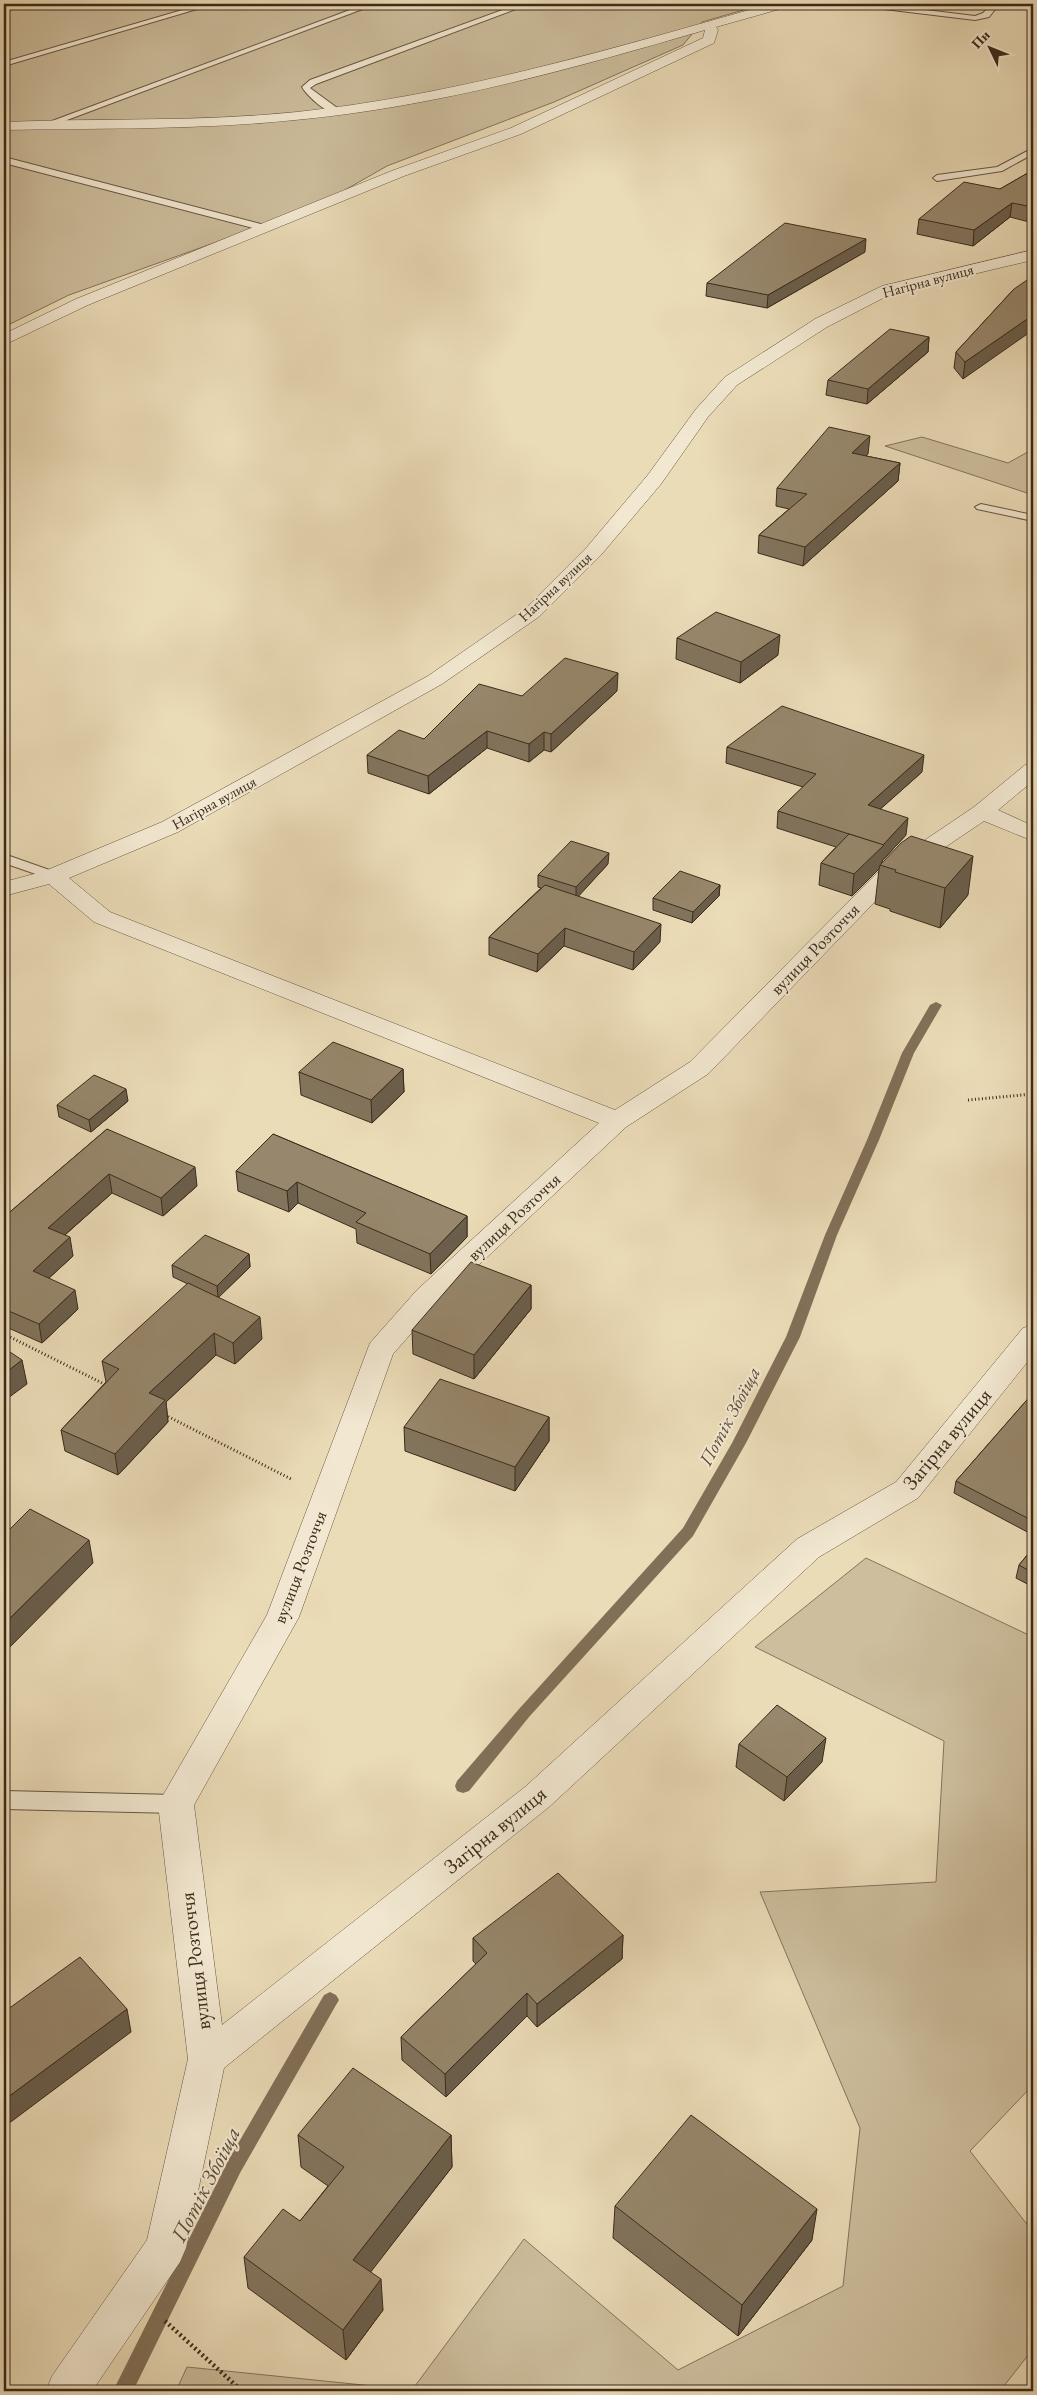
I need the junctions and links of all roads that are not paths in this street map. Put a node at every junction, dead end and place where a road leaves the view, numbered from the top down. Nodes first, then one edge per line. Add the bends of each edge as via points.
1 (210, 4) edge
2 (372, 4) edge
3 (525, 4) edge
4 (783, 4) edge
5 (859, 4) edge
6 (983, 4) edge
7 (870, 5) edge
8 (714, 24) junction
9 (4, 64) edge
10 (337, 112) junction
11 (48, 124) junction
12 (4, 126) edge
13 (1033, 151) edge
14 (4, 160) edge
15 (937, 178) dead end
16 (265, 228) junction
17 (1033, 255) edge
18 (4, 340) edge
19 (981, 507) dead end
20 (1033, 518) edge
21 (1033, 770) edge
22 (982, 812) junction
23 (1033, 834) edge
24 (4, 858) edge
25 (53, 876) junction
26 (4, 889) edge
27 (617, 1121) junction
28 (1033, 1335) edge
29 (4, 1800) edge
30 (176, 1804) junction
31 (207, 2059) junction
32 (67, 2391) edge

1 - 9 lane
2 - 11 lane
3 - 10 lane via 306,87
4 - 8 street
5 - 7 lane
6 - 7 lane via 993,7 986,15 975,18
8 - 10 street via 472,88
8 - 16 street via 709,40 516,131 399,172
10 - 11 street via 193,122
11 - 12 street
13 - 15 lane via 999,169
14 - 16 lane
16 - 18 street via 82,302
17 - 25 street, Нагірна вулиця via 888,289 821,323 731,381 702,413 654,480 594,551 532,612 435,680 170,827
19 - 20 lane
21 - 22 street, вулиця Розточчя
22 - 23 street
22 - 27 street, вулиця Розточчя via 887,876 699,1068
24 - 25 lane
25 - 26 street, Нагірна вулиця
25 - 27 street via 102,917
27 - 30 street, вулиця Розточчя via 428,1297 380,1350 283,1618
28 - 31 street, Загірна вулиця via 908,1490 808,1548 537,1797
29 - 30 lane
30 - 31 street, вулиця Розточчя
31 - 32 street via 166,2248

